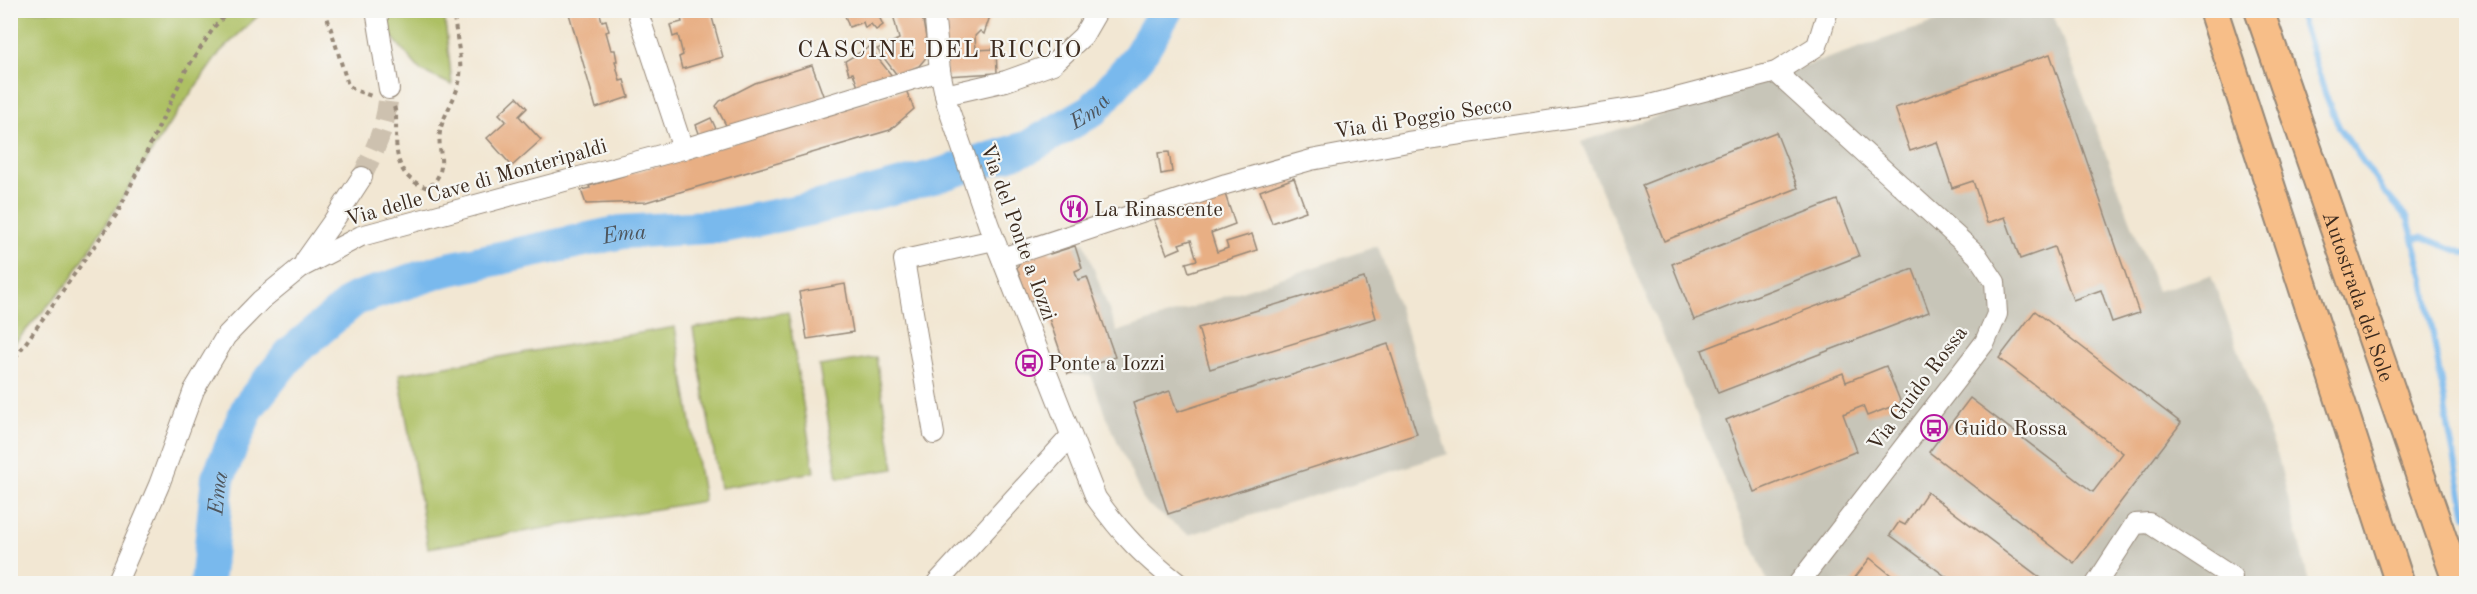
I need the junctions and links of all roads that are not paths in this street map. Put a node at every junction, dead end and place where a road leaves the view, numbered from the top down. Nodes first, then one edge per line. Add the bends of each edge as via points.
1 (376, 10) edge
2 (637, 10) edge
3 (934, 10) edge
4 (1098, 10) edge
5 (1828, 10) edge
6 (2213, 10) edge
7 (2259, 10) edge
8 (940, 71) junction
9 (1776, 72) junction
10 (386, 97) tunnel mouth
11 (946, 100) junction
12 (683, 149) junction
13 (362, 177) tunnel mouth
14 (995, 241) junction
15 (300, 268) junction
16 (934, 434) dead end
17 (1071, 436) junction
18 (116, 584) edge
19 (936, 584) edge
20 (1179, 584) edge
21 (1797, 584) edge
22 (2096, 584) edge
23 (2229, 584) edge
24 (2400, 584) edge
25 (2458, 584) edge

1 - 10 street
2 - 12 street
3 - 8 street, Via del Ponte a Iozzi
4 - 11 street via 1083,36 1053,64
5 - 9 street, Via di Poggio Secco via 1817,46
6 - 24 highway
7 - 25 highway, Autostrada del Sole
8 - 11 street, Via del Ponte a Iozzi
8 - 12 street, Via delle Cave di Monteripaldi
9 - 14 street, Via di Poggio Secco via 1646,106 1311,160
9 - 21 street, Via Guido Rossa via 1977,255 1995,282 1997,314 1985,342
11 - 14 street, Via del Ponte a Iozzi
12 - 15 street, Via delle Cave di Monteripaldi via 361,236
13 - 15 street
14 - 16 street, Via di Poggio Secco via 904,260
14 - 17 street, Via del Ponte a Iozzi
15 - 18 street, Via delle Cave di Monteripaldi via 226,336 194,390
17 - 19 street
17 - 20 street, Via del Ponte a Iozzi via 1096,498 1117,527 1142,555
22 - 23 street via 2135,524 2149,523 2232,577

